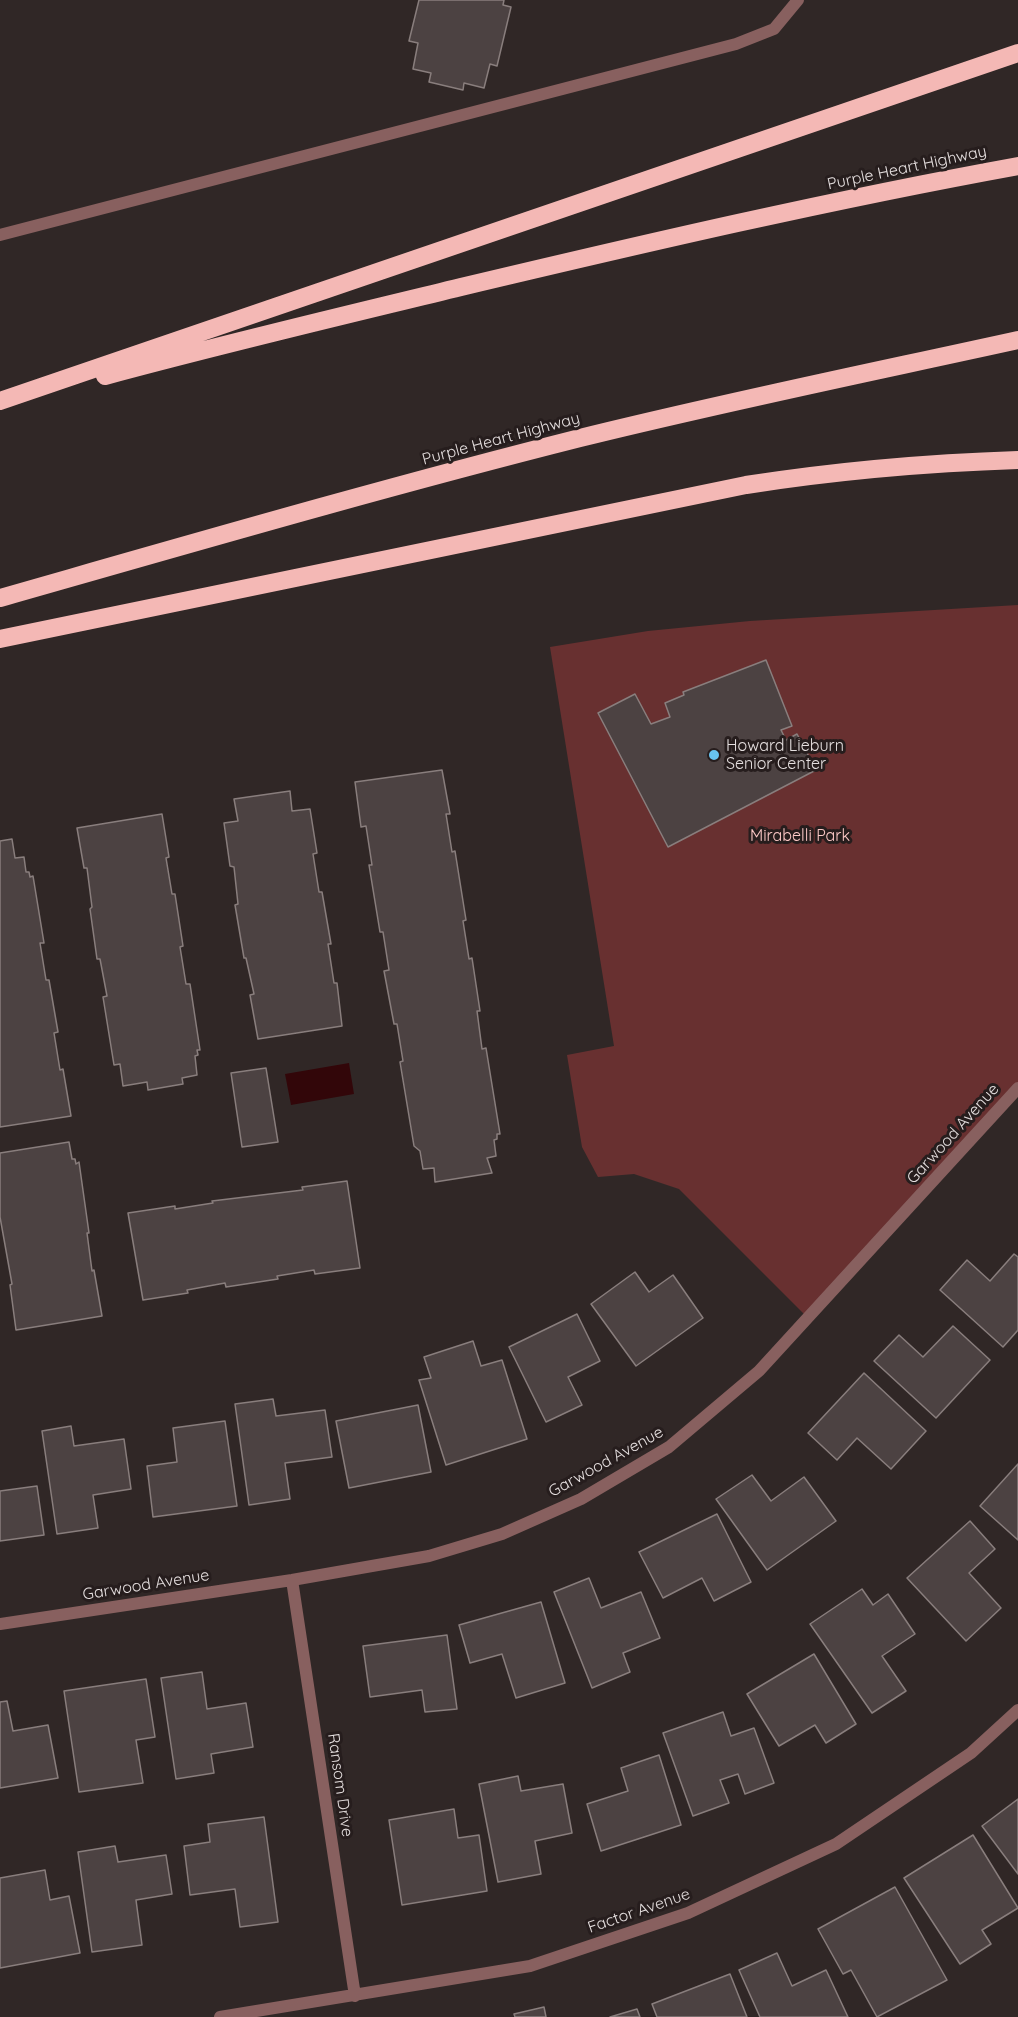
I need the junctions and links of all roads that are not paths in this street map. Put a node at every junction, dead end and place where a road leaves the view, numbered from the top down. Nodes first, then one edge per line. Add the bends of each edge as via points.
1 (798, 0) edge
2 (1018, 53) edge
3 (1018, 165) edge
4 (0, 235) edge
5 (1018, 340) edge
6 (0, 403) edge
7 (1018, 460) edge
8 (0, 598) edge
9 (0, 639) edge
10 (1018, 1088) edge
11 (292, 1580) junction
12 (0, 1624) edge
13 (1018, 1710) edge
14 (355, 1996) junction
15 (220, 2017) edge

1 - 4 street via 774,29 736,44
2 - 6 highway
3 - 6 highway, Purple Heart Highway via 614,250
5 - 8 highway, Purple Heart Highway via 581,438 213,536
7 - 9 highway via 900,466 746,485
10 - 11 street, Garwood Avenue via 759,1371 669,1447 581,1499 502,1534 429,1556
11 - 12 street, Garwood Avenue
11 - 14 street, Ransom Drive
13 - 14 street, Factor Avenue via 971,1753 836,1844 688,1913 530,1966
14 - 15 street, Factor Avenue

